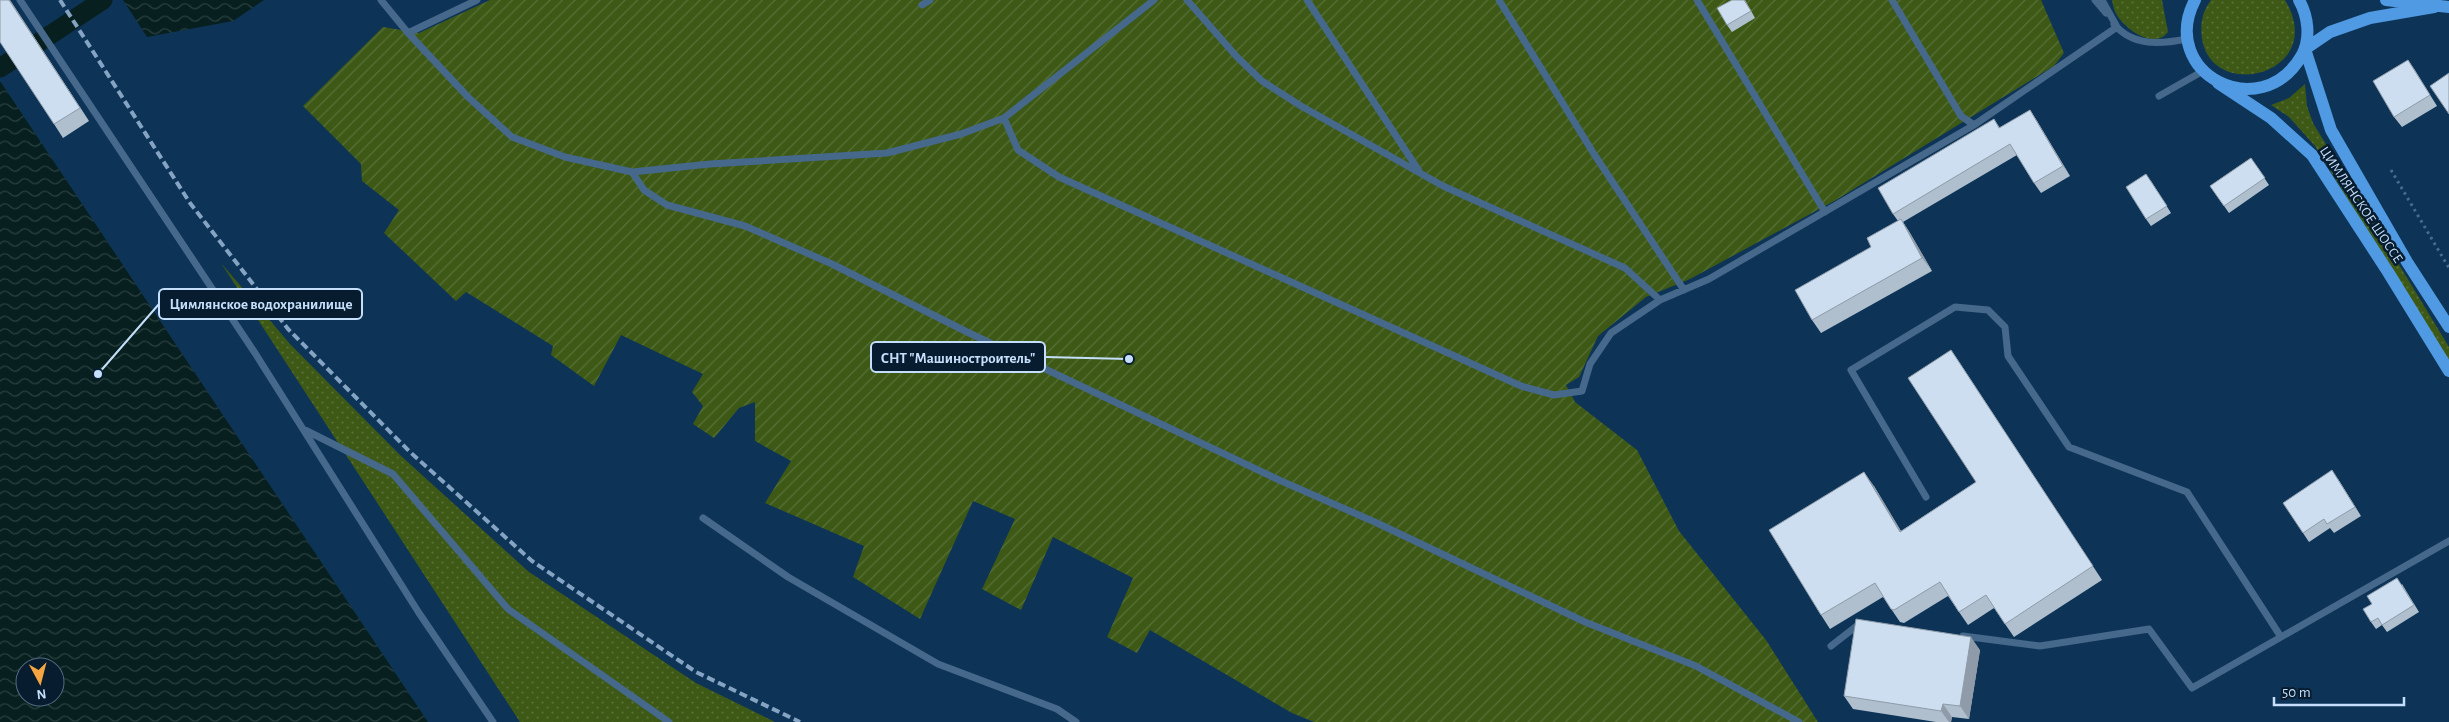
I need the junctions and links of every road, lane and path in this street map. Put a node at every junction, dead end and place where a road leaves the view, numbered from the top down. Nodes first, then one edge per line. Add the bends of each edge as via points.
1 (20, 0) edge
2 (381, 0) edge
3 (477, 0) edge
4 (930, 0) edge
5 (1188, 0) edge
6 (1307, 0) edge
7 (1499, 0) edge
8 (1697, 0) edge
9 (1892, 0) edge
10 (2095, 0) edge
11 (2102, 0) edge
12 (2300, 0) edge
13 (2386, 0) edge
14 (1152, 1) edge
15 (2191, 3) edge
16 (2433, 3) edge
17 (922, 5) dead end
18 (2449, 7) edge
19 (2117, 27) junction
20 (408, 33) junction
21 (2187, 39) junction
22 (2305, 50) junction
23 (2203, 71) junction
24 (2218, 83) junction
25 (2159, 96) dead end
26 (1004, 118) junction
27 (1974, 125) junction
28 (2391, 170) dead end
29 (632, 172) junction
30 (1420, 173) junction
31 (1825, 212) junction
32 (2449, 268) edge
33 (1684, 290) junction
34 (1660, 300) junction
35 (2449, 327) edge
36 (2449, 371) edge
37 (303, 429) junction
38 (1926, 497) dead end
39 (702, 518) dead end
40 (2449, 541) edge
41 (1871, 624) edge
42 (1955, 635) edge
43 (2281, 637) junction
44 (1831, 646) dead end
45 (493, 722) edge
46 (669, 722) edge
47 (1076, 722) edge
48 (1798, 722) edge

1 - 37 lane
2 - 20 lane
3 - 20 lane
4 - 17 lane
5 - 30 lane via 1236,57 1262,81
6 - 30 lane
7 - 33 lane via 1594,154
8 - 31 lane
9 - 27 lane via 1960,116
10 - 19 lane
11 - 19 lane
12 - 22 main road via 2308,29
13 - 16 main road
14 - 26 lane
15 - 21 main road
16 - 18 main road
16 - 22 main road via 2370,18 2330,32
19 - 21 lane via 2137,41 2163,43
19 - 27 lane
20 - 29 lane via 468,97 512,137 565,157
21 - 23 main road via 2192,55
22 - 24 main road via 2294,68 2278,82 2259,89 2238,90
22 - 35 main road, ЦИМЛЯНСКОЕ ШОССЕ via 2331,130
23 - 24 main road, ЦИМЛЯНСКОЕ ШОССЕ
23 - 25 lane
24 - 36 main road, ЦИМЛЯНСКОЕ ШОССЕ via 2271,118 2312,155
26 - 29 lane via 960,134 887,153
26 - 34 lane via 1018,150 1059,177 1521,386 1554,395 1582,392 1590,364 1611,334
27 - 31 lane
28 - 32 path
29 - 48 lane via 644,190 668,205 745,226 832,264 973,335 1279,480 1585,622 1696,666
30 - 34 lane via 1625,268
31 - 33 lane
33 - 34 lane
37 - 45 lane via 419,613
37 - 46 lane via 393,474 508,609
38 - 43 lane via 1851,370 1955,307 1988,310 2005,327 2008,356 2069,447 2186,492
39 - 47 lane via 788,577 938,664 1057,709
40 - 43 lane
41 - 44 lane via 1858,625
42 - 43 lane via 2040,646 2149,629 2192,688

